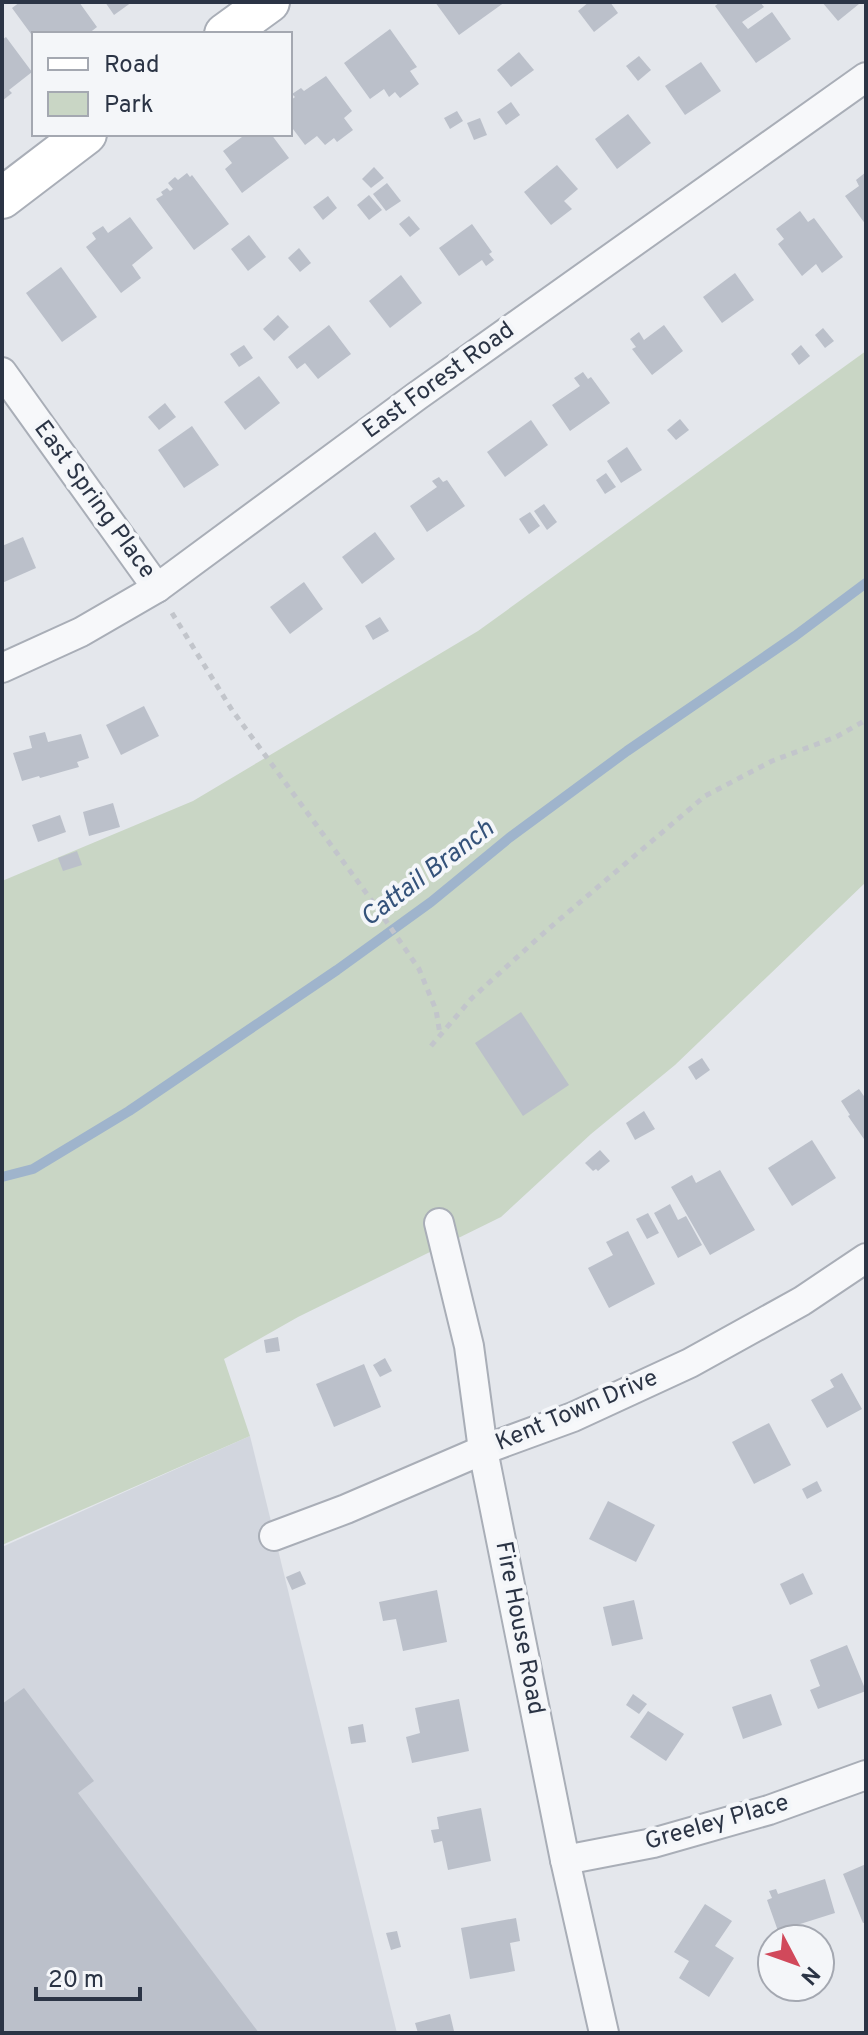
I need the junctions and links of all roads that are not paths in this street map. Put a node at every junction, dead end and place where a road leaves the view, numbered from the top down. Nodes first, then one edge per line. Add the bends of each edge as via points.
1 (269, 2) edge
2 (228, 32) edge
3 (866, 77) edge
4 (83, 136) edge
5 (2, 198) edge
6 (2, 372) edge
7 (157, 588) junction
8 (2, 668) edge
9 (439, 1223) dead end
10 (866, 1258) edge
11 (483, 1450) junction
12 (274, 1536) dead end
13 (866, 1775) edge
14 (565, 1860) junction
15 (604, 2033) edge

1 - 2 street
3 - 7 street, East Forest Road
4 - 5 street
6 - 7 street, East Spring Place
7 - 8 street, East Forest Road via 81,632
9 - 11 street, Fire House Road via 469,1346
10 - 11 street, Kent Town Drive via 802,1301 690,1363 573,1417
11 - 12 street, Kent Town Drive
11 - 14 street, Fire House Road
13 - 14 street, Greeley Place via 653,1843
14 - 15 street, Fire House Road

